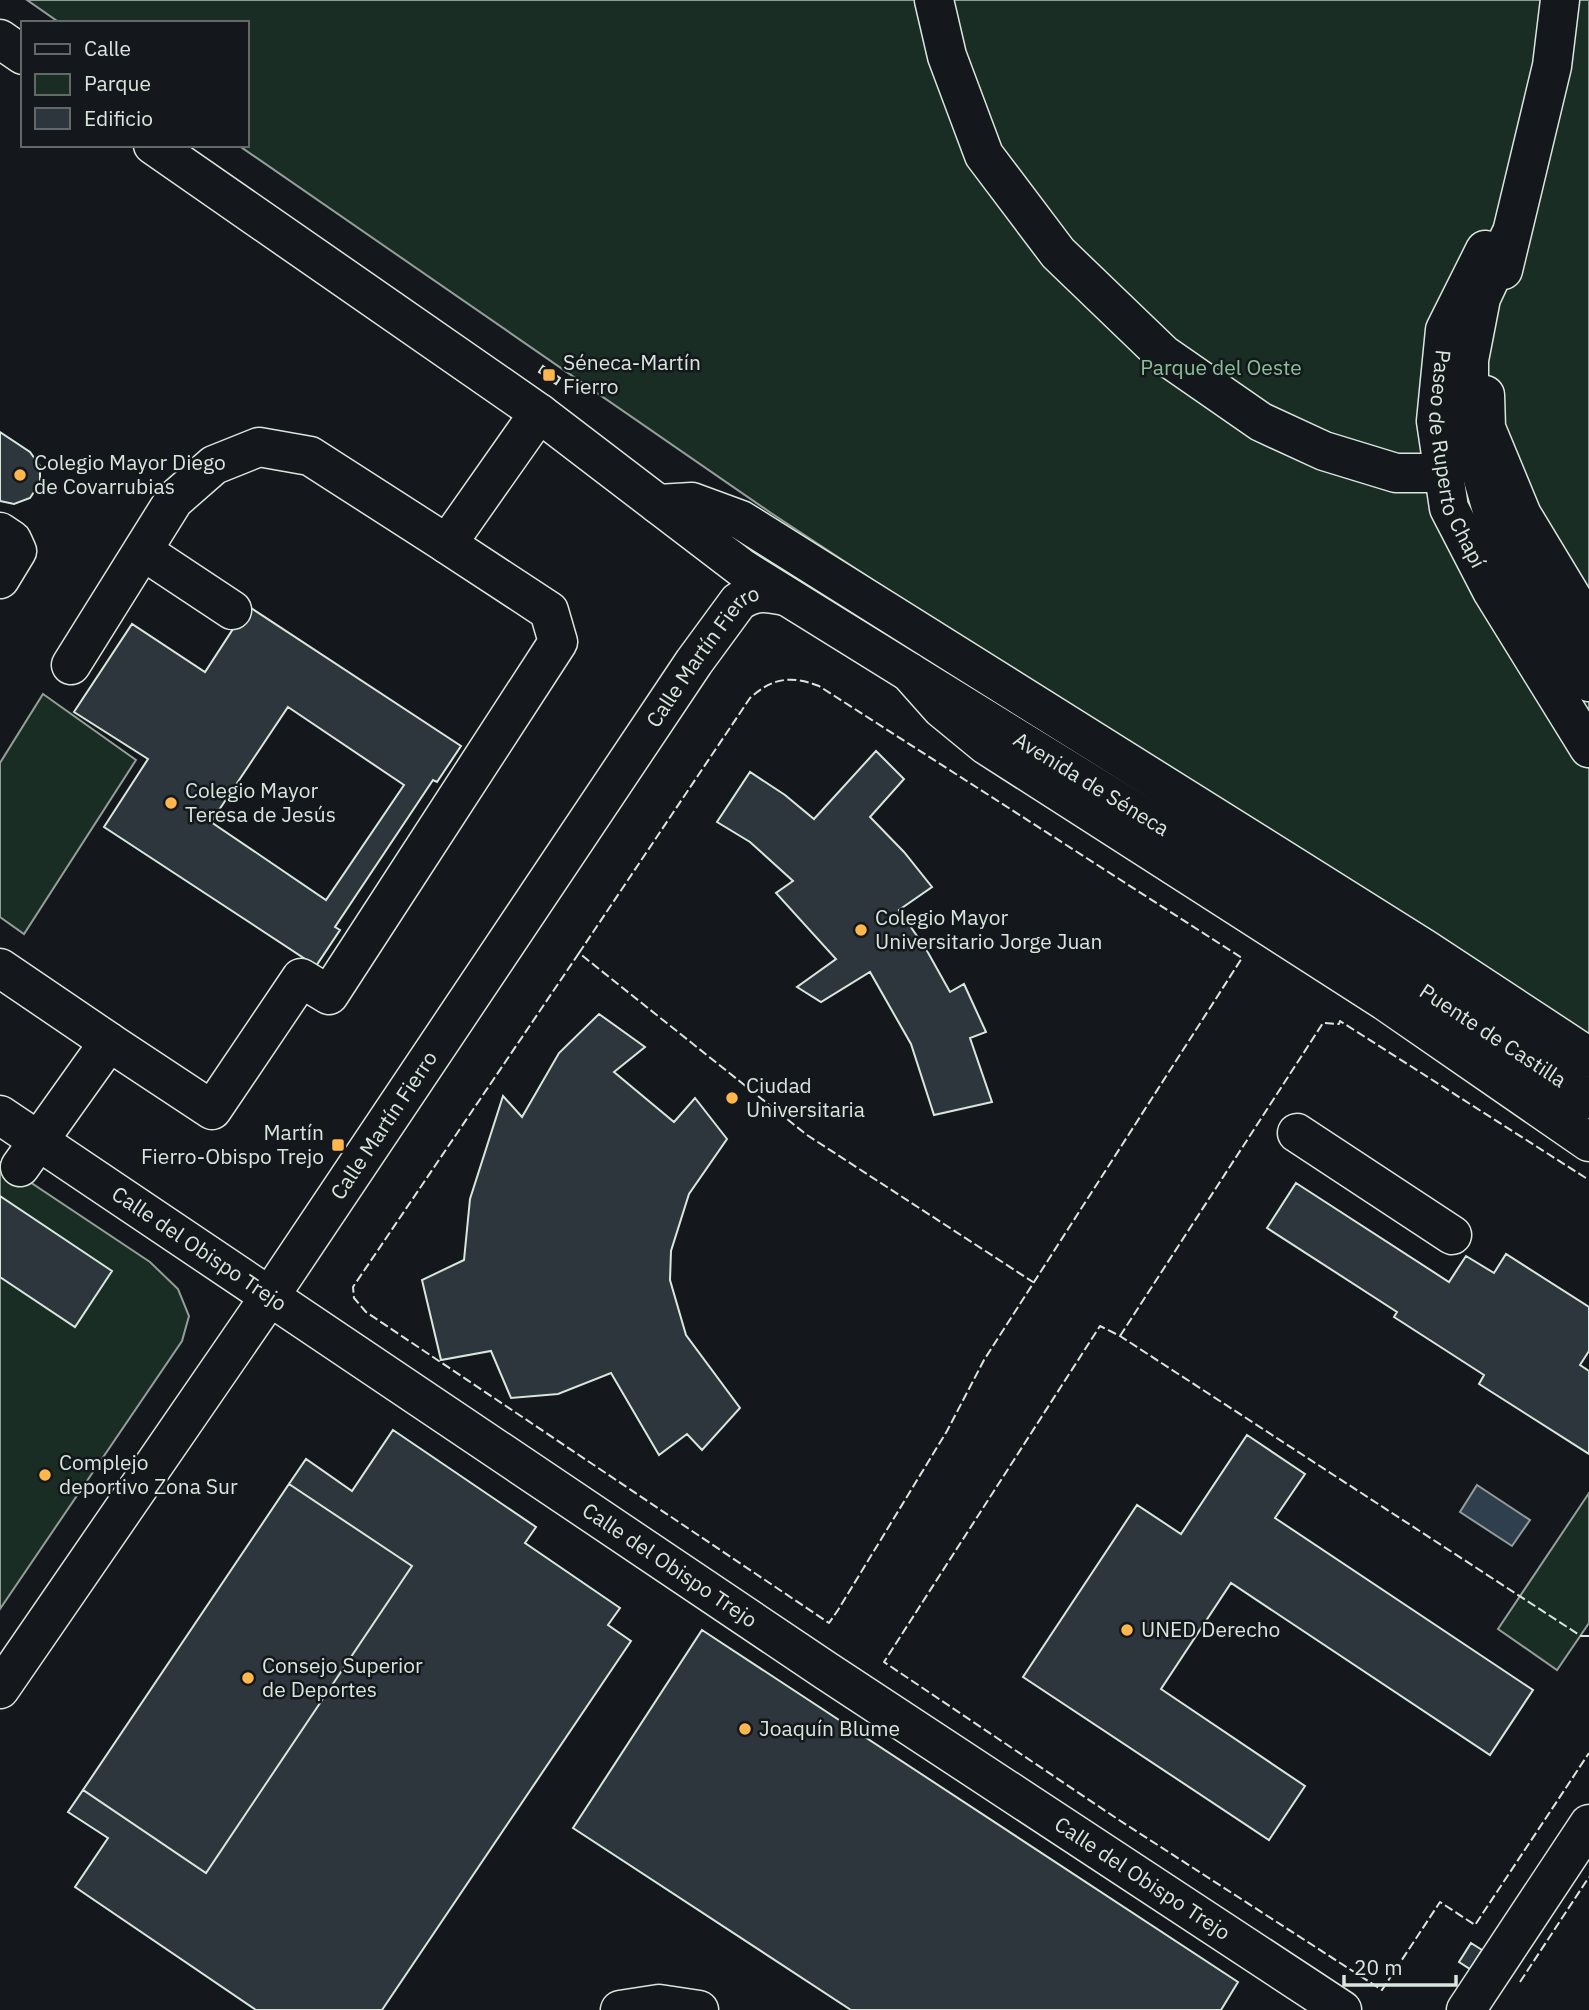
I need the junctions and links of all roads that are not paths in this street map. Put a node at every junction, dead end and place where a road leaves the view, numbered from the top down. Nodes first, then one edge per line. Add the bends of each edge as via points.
1 (934, 0) edge
2 (1560, 0) edge
3 (0, 39) edge
4 (21, 54) edge
5 (156, 147) edge
6 (1532, 158) junction
7 (1510, 236) junction
8 (539, 413) junction
9 (1444, 473) junction
10 (658, 504) junction
11 (0, 532) edge
12 (447, 544) junction
13 (143, 551) junction
14 (0, 579) edge
15 (741, 586) junction
16 (785, 596) joint
17 (232, 610) dead end
18 (1589, 626) edge
19 (71, 665) dead end
20 (909, 672) junction
21 (1589, 682) edge
22 (1589, 748) edge
23 (0, 968) edge
24 (1397, 972) joint
25 (109, 1042) junction
26 (1589, 1057) edge
27 (1589, 1099) edge
28 (0, 1115) edge
29 (1297, 1133) dead end
30 (1589, 1142) edge
31 (29, 1154) junction
32 (1452, 1235) dead end
33 (271, 1296) junction
34 (0, 1689) edge
35 (1589, 1824) edge
36 (1328, 2006) edge
37 (620, 2010) edge
38 (699, 2010) edge
39 (1466, 2010) edge

1 - 9 main road via 947,56 984,155 1058,253 1163,354 1261,422 1324,451 1396,472
2 - 6 main road, Paseo de Ruperto Chapí via 1552,66
3 - 4 main road
5 - 8 main road
6 - 7 main road, Paseo de Ruperto Chapí
6 - 9 main road, Paseo de Ruperto Chapí via 1445,330 1436,421
7 - 18 main road, Paseo de Ruperto Chapí via 1484,371 1486,428 1522,515
7 - 21 main road via 1482,298 1469,360 1469,430 1497,528
8 - 10 main road
8 - 12 main road
9 - 22 main road, Paseo de Ruperto Chapí via 1449,508 1492,591
10 - 15 main road
10 - 26 main road via 692,502 741,520 1425,949
11 - 14 main road via 12,540 17,551
12 - 13 main road via 310,456 260,447 214,465 174,500
12 - 25 main road via 549,611 558,642 329,995 301,978 212,1110
13 - 17 main road
13 - 19 main road
15 - 16 main road, Calle Martín Fierro via 747,596 761,592
15 - 33 main road, Calle Martín Fierro
16 - 20 main road, Avenida de Séneca
20 - 24 main road, Avenida de Séneca
20 - 30 main road via 941,708 986,745 1385,1001
23 - 25 main road
24 - 27 main road, Puente de Castilla
25 - 31 main road
28 - 31 main road, Calle del Obispo Trejo
29 - 32 main road
31 - 33 main road, Calle del Obispo Trejo
33 - 34 main road, Calle Martín Fierro
33 - 36 main road, Calle del Obispo Trejo
35 - 39 main road
37 - 38 main road via 659,2004

